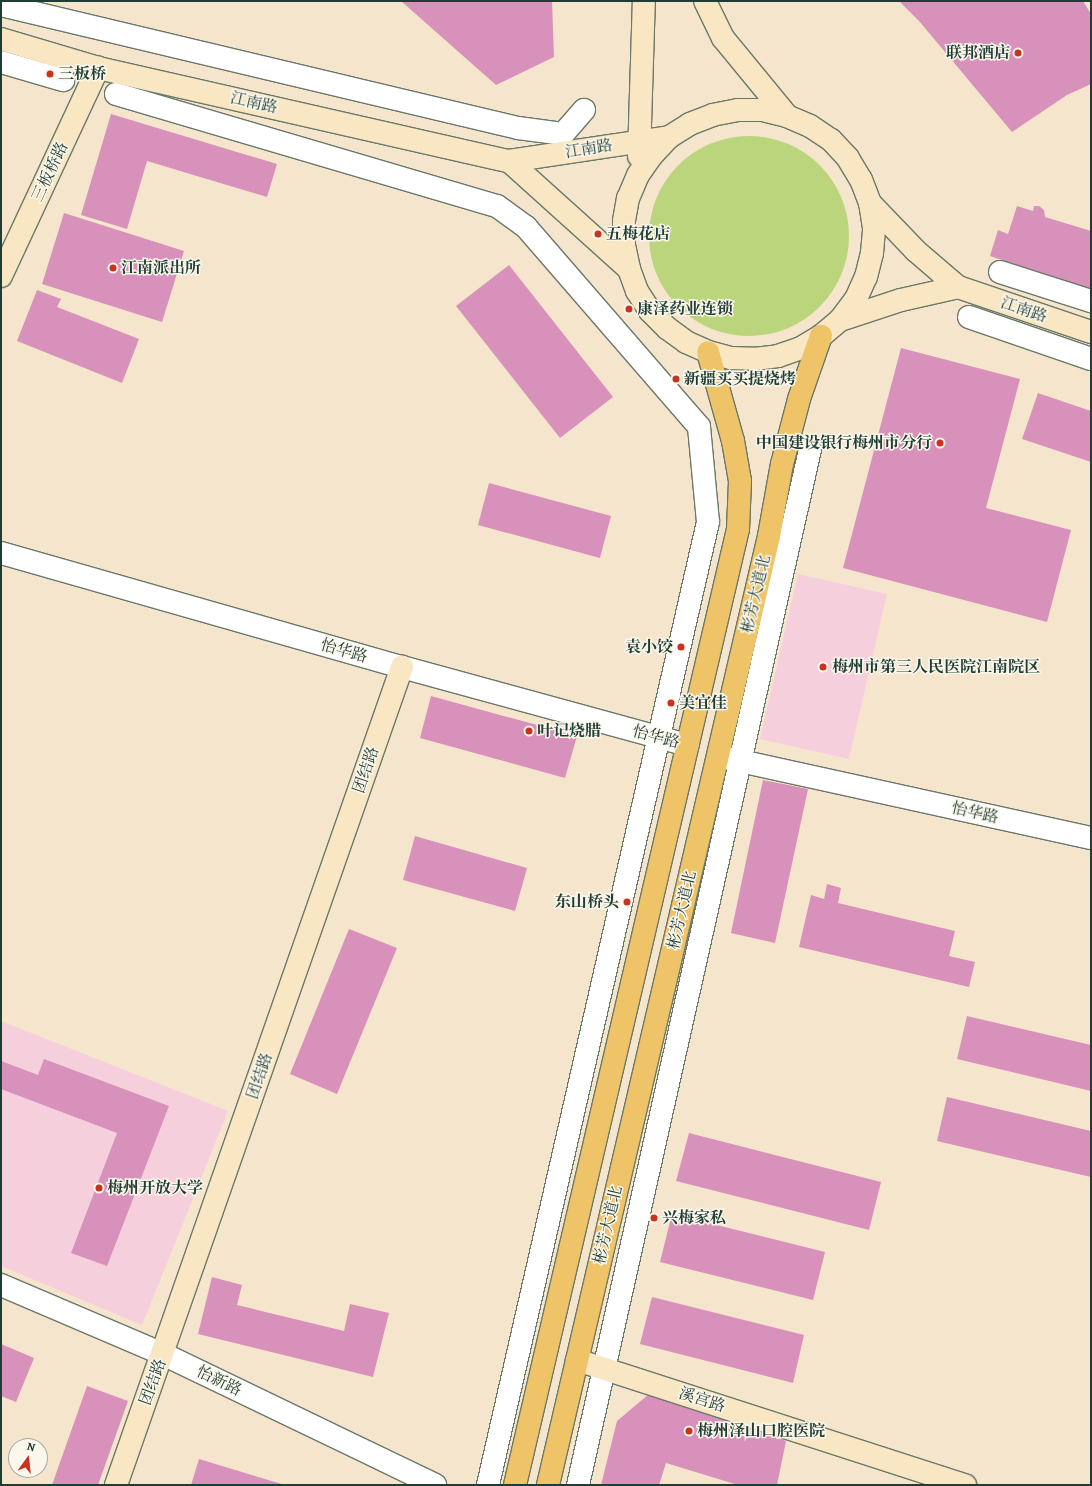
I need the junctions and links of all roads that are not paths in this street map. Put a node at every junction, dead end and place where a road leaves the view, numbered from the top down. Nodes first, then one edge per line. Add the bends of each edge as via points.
1 (706, 2) edge
2 (1, 5) edge
3 (641, 6) edge
4 (1, 39) edge
5 (1, 62) edge
6 (98, 68) junction
7 (63, 80) dead end
8 (116, 94) dead end
9 (584, 110) dead end
10 (787, 116) junction
11 (669, 137) junction
12 (639, 142) junction
13 (509, 161) junction
14 (638, 175) junction
15 (870, 203) junction
16 (628, 269) junction
17 (1000, 272) dead end
18 (1, 276) edge
19 (958, 287) junction
20 (1091, 301) edge
21 (969, 317) dead end
22 (840, 320) junction
23 (1091, 332) edge
24 (821, 336) junction
25 (708, 352) junction
26 (1091, 359) edge
27 (810, 450) dead end
28 (1, 553) edge
29 (402, 667) junction
30 (659, 738) junction
31 (688, 745) junction
32 (718, 756) junction
33 (740, 761) junction
34 (1091, 838) edge
35 (1, 1285) edge
36 (163, 1354) junction
37 (577, 1360) junction
38 (604, 1368) junction
39 (116, 1485) edge
40 (435, 1485) edge
41 (488, 1485) edge
42 (515, 1485) edge
43 (548, 1485) edge
44 (578, 1485) edge
45 (965, 1485) edge

1 - 10 main road via 723,38
2 - 9 street via 518,128 563,134
3 - 12 main road
4 - 6 main road, 江南路
5 - 7 street
6 - 13 main road, 江南路
6 - 18 main road, 三板桥路
8 - 30 street via 497,206 526,227 699,427 708,522
10 - 11 main road via 763,110 713,114
10 - 15 main road via 831,140 848,158 861,180
11 - 12 main road, 江南路
11 - 14 main road
12 - 13 main road, 江南路
12 - 14 main road
13 - 16 main road, 江南路
14 - 16 main road via 628,198 624,221
15 - 19 main road, 江南路 via 916,252
15 - 22 main road via 874,228 872,253 866,277 856,300
16 - 25 main road via 637,291 658,320 686,342
17 - 20 street
19 - 22 main road via 901,300
19 - 23 main road, 江南路
21 - 26 street
22 - 24 main road
24 - 25 main road via 801,348 778,356 755,359 731,358
24 - 32 main road, 彬芳大道北 via 799,399 782,464 769,536
25 - 31 main road, 彬芳大道北 via 733,441 740,481 738,529
27 - 33 street
28 - 29 street, 怡华路
29 - 30 street, 怡华路
29 - 36 main road, 团结路
30 - 31 street, 怡华路
30 - 41 street
31 - 42 main road, 彬芳大道北
32 - 33 street, 怡华路
32 - 37 main road, 彬芳大道北
33 - 34 street, 怡华路
33 - 38 street
35 - 36 street, 怡新路
36 - 39 main road, 团结路
36 - 40 street, 怡新路
37 - 38 main road, 溪宫路
37 - 43 main road, 彬芳大道北
38 - 44 street
38 - 45 main road, 溪宫路

